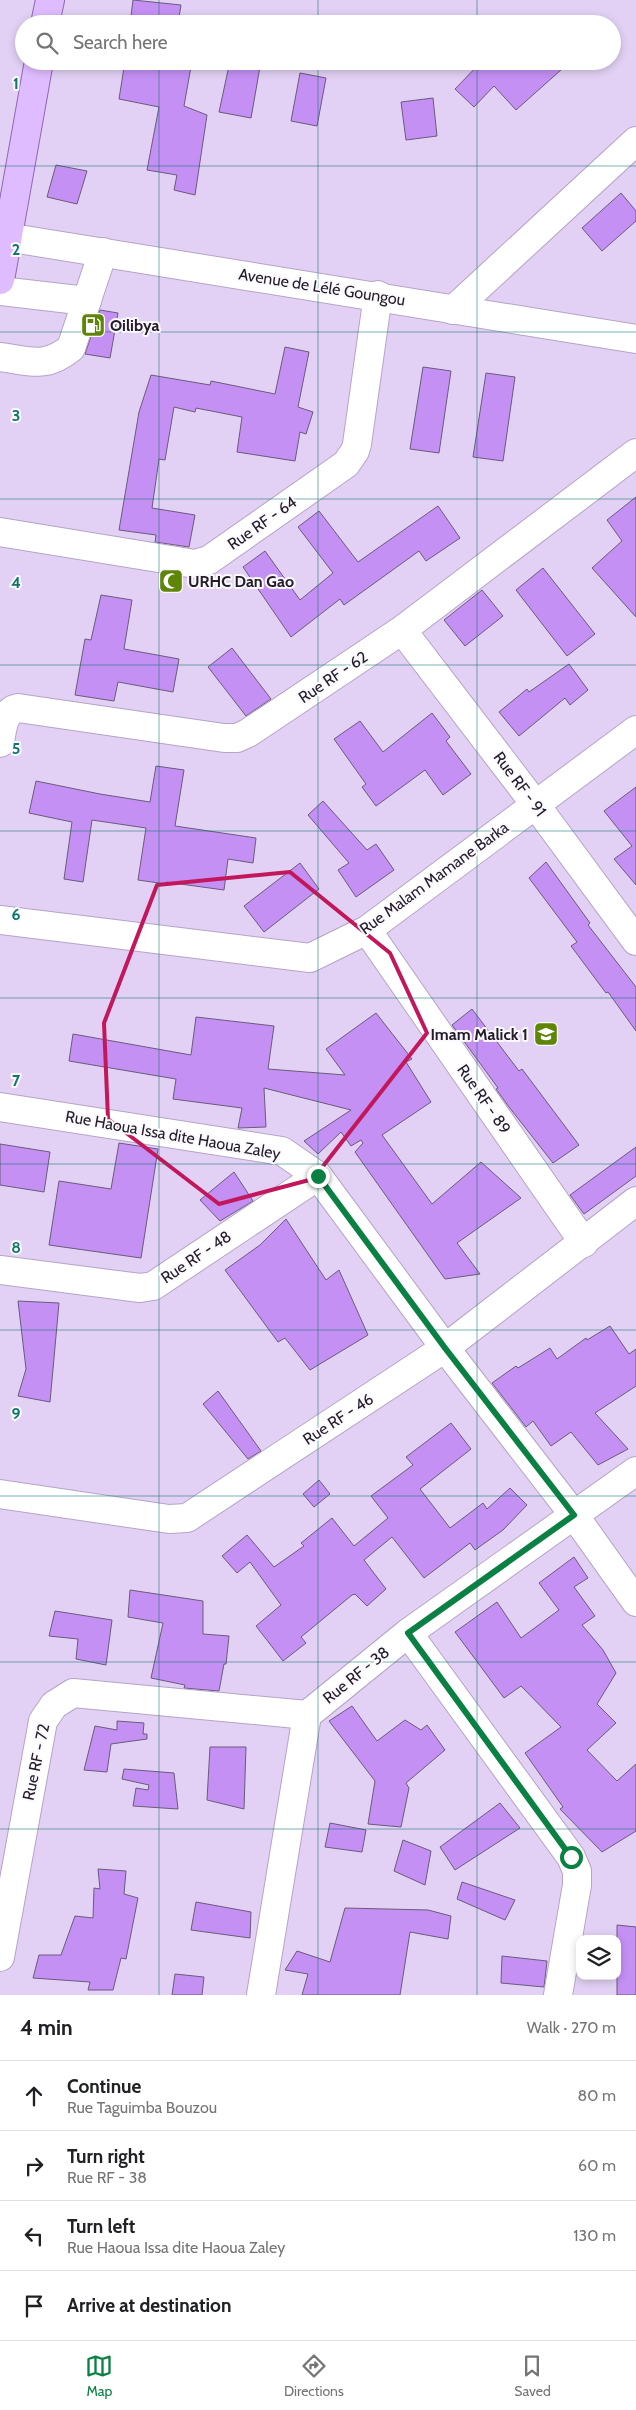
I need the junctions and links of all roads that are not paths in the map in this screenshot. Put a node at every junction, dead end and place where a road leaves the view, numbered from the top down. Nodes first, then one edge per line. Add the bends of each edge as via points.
1 (50, 0) edge
2 (48, 15) edge
3 (37, 70) edge
4 (636, 141) edge
5 (4, 236) edge
6 (103, 252) junction
7 (0, 280) edge
8 (0, 291) edge
9 (378, 295) junction
10 (87, 301) junction
11 (453, 310) junction
12 (636, 339) edge
13 (0, 357) edge
14 (636, 453) edge
15 (0, 532) edge
16 (402, 630) junction
17 (636, 730) edge
18 (0, 743) edge
19 (535, 804) junction
20 (0, 920) edge
21 (367, 930) junction
22 (635, 938) edge
23 (0, 1107) edge
24 (318, 1176) junction
25 (636, 1201) edge
26 (584, 1243) junction
27 (0, 1270) edge
28 (445, 1348) junction
29 (636, 1471) edge
30 (0, 1494) edge
31 (574, 1515) junction
32 (636, 1602) edge
33 (408, 1633) junction
34 (307, 1715) junction
35 (0, 1957) edge
36 (261, 1995) edge
37 (558, 1995) edge

1 - 2 main road
3 - 5 main road
4 - 11 street
5 - 6 street, Avenue de Lélé Goungou
5 - 7 main road
6 - 9 street, Avenue de Lélé Goungou
6 - 10 street
8 - 10 street
9 - 11 street, Avenue de Lélé Goungou
9 - 15 street, Rue RF - 64 via 357,444 352,457 209,560 195,564
10 - 13 street via 71,348 59,357 45,363
11 - 12 street, Avenue de Lélé Goungou
14 - 16 street, Rue RF - 62
16 - 18 street, Rue RF - 62 via 262,725 236,738 18,708 6,716
16 - 19 street, Rue RF - 91
17 - 19 street, Rue Malam Mamane Barka
19 - 21 street, Rue Malam Mamane Barka
19 - 22 street, Rue RF - 91
20 - 21 street, Rue Malam Mamane Barka via 310,958
21 - 26 street, Rue RF - 89
23 - 24 street, Rue Haoua Issa dite Haoua Zaley via 282,1151
24 - 27 street, Rue RF - 48 via 153,1286 140,1288
24 - 28 street, Rue Haoua Issa dite Haoua Zaley
25 - 26 street, Rue RF - 46
26 - 28 street, Rue RF - 46
28 - 30 street, Rue RF - 46 via 187,1518 169,1519
28 - 31 street, Rue Haoua Issa dite Haoua Zaley
29 - 31 street, Rue RF - 38
31 - 32 street, Rue Haoua Issa dite Haoua Zaley
31 - 33 street, Rue RF - 38
33 - 34 street, Rue RF - 38
33 - 37 street via 571,1857 577,1886
34 - 35 street, Rue RF - 72 via 73,1692 54,1705 43,1721
34 - 36 street, Rue RF - 38

